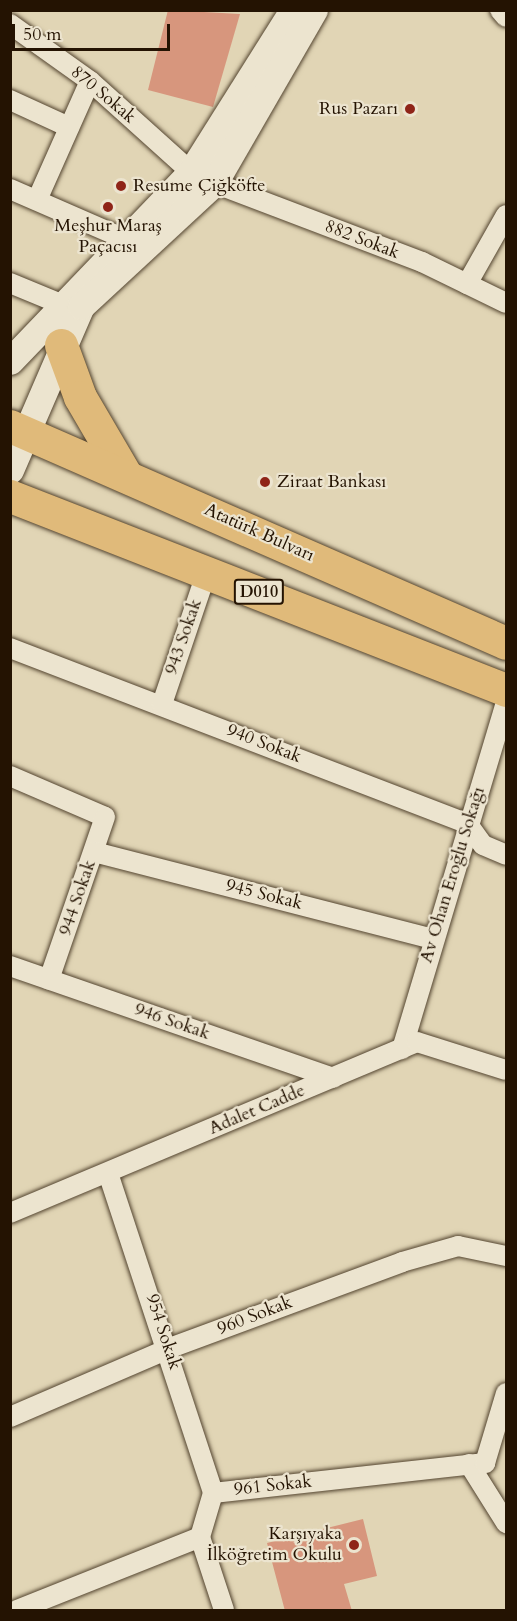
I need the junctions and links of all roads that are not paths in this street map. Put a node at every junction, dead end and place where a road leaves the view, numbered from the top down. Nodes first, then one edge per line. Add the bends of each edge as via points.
1 (293, 10) edge
2 (314, 10) edge
3 (500, 10) edge
4 (507, 17) edge
5 (10, 24) edge
6 (90, 81) junction
7 (10, 100) edge
8 (69, 127) junction
9 (202, 178) junction
10 (10, 189) edge
11 (37, 200) junction
12 (507, 214) edge
13 (125, 239) junction
14 (10, 283) edge
15 (467, 284) junction
16 (507, 303) edge
17 (61, 304) junction
18 (61, 345) junction
19 (10, 361) edge
20 (20, 430) edge
21 (10, 470) edge
22 (126, 474) junction
23 (10, 496) edge
24 (207, 571) junction
25 (507, 643) edge
26 (10, 648) edge
27 (507, 690) edge
28 (507, 703) edge
29 (162, 704) junction
30 (10, 776) edge
31 (467, 823) junction
32 (94, 852) junction
33 (507, 855) edge
34 (434, 939) junction
35 (10, 966) edge
36 (50, 980) junction
37 (402, 1049) junction
38 (507, 1070) edge
39 (333, 1078) junction
40 (108, 1173) junction
41 (10, 1213) edge
42 (507, 1256) edge
43 (170, 1348) junction
44 (507, 1393) edge
45 (10, 1416) edge
46 (469, 1464) junction
47 (213, 1493) junction
48 (507, 1523) edge
49 (200, 1537) junction
50 (17, 1611) edge
51 (224, 1611) edge

1 - 9 main road
2 - 9 main road
3 - 4 street
5 - 6 street, 870 Sokak
6 - 8 street
6 - 9 street, 870 Sokak
7 - 8 street
8 - 11 street
9 - 13 main road
9 - 15 street, 882 Sokak
9 - 18 main road via 81,306
10 - 11 street
11 - 13 street
12 - 15 street
13 - 17 main road
14 - 17 street
15 - 16 street, 882 Sokak
17 - 19 main road
18 - 20 main road
18 - 22 highway via 80,397
20 - 21 main road
20 - 22 highway, Atatürk Bulvarı
22 - 25 highway, Atatürk Bulvarı
23 - 24 highway, D010
24 - 27 highway, D010
24 - 29 street, 943 Sokak
26 - 29 street, 940 Sokak
28 - 31 street, Av Ohan Eroğlu Sokağı
29 - 31 street, 940 Sokak
30 - 32 street, 944 Sokak via 105,817
31 - 33 street, 940 Sokak via 483,845
31 - 34 street, Av Ohan Eroğlu Sokağı
32 - 34 street, 945 Sokak
32 - 36 street, 944 Sokak
34 - 37 street, Av Ohan Eroğlu Sokağı
35 - 36 street, 946 Sokak
36 - 39 street, 946 Sokak
37 - 38 street, Adalet Cadde via 417,1042
37 - 39 street, Adalet Cadde
39 - 40 street, Adalet Cadde
40 - 41 street, Adalet Cadde
40 - 43 street, 954 Sokak
42 - 43 street, 960 Sokak via 458,1246 402,1262
43 - 45 street, 960 Sokak
43 - 47 street, 954 Sokak
44 - 46 street via 485,1463
46 - 47 street, 961 Sokak
46 - 48 street
47 - 49 street, 961 Sokak
49 - 50 street
49 - 51 street

